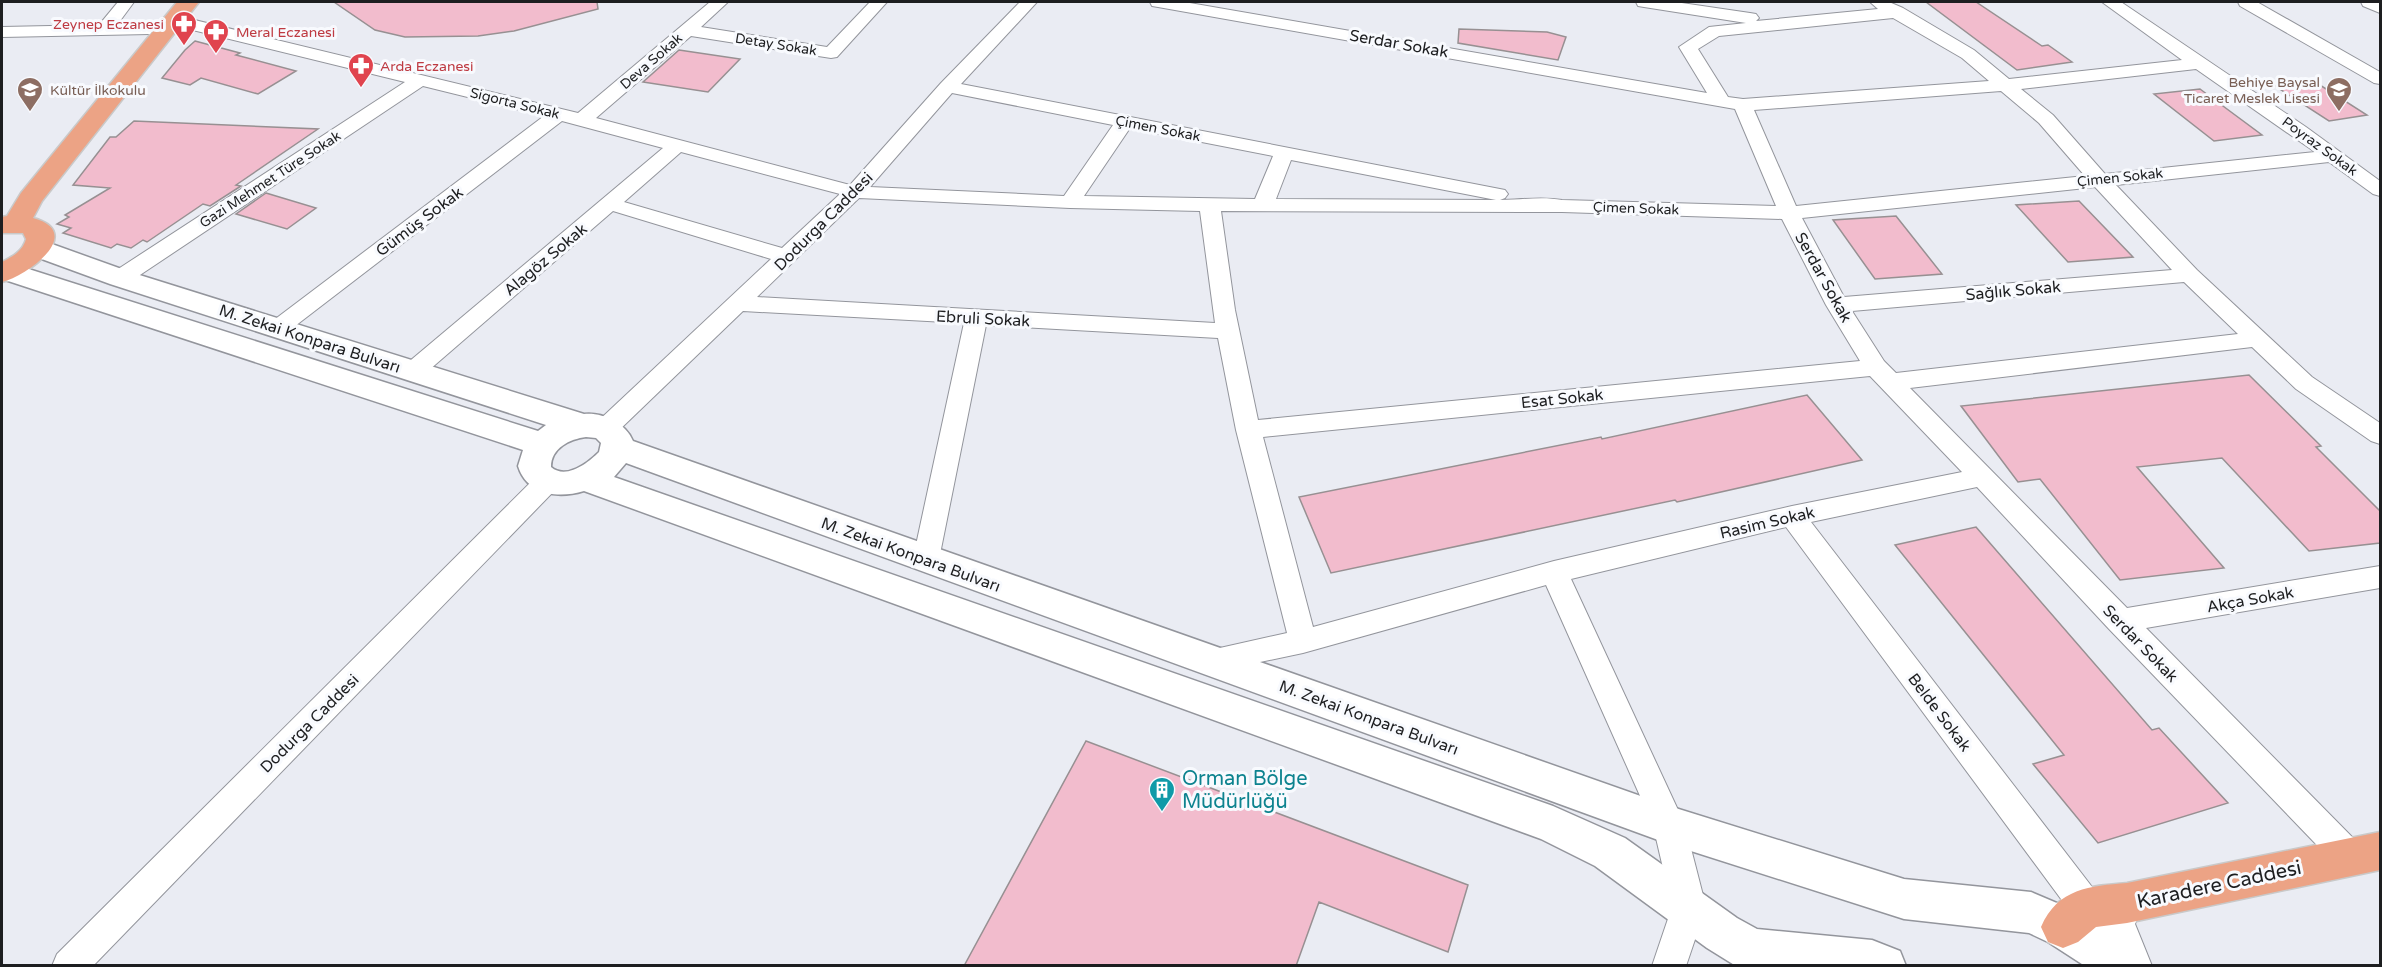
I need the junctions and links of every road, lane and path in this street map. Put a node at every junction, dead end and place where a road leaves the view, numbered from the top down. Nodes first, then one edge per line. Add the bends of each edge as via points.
1 (126, 2) edge
2 (720, 2) edge
3 (879, 2) edge
4 (1029, 2) edge
5 (1158, 2) edge
6 (1644, 2) edge
7 (1878, 2) edge
8 (2110, 2) edge
9 (2247, 2) edge
10 (176, 8) edge
11 (1897, 12) junction
12 (1781, 24) junction
13 (144, 30) junction
14 (687, 30) junction
15 (104, 31) junction
16 (2, 32) edge
17 (2200, 63) junction
18 (2380, 79) edge
19 (420, 80) junction
20 (2004, 85) junction
21 (948, 87) junction
22 (1732, 103) junction
23 (559, 114) junction
24 (582, 120) junction
25 (1124, 122) junction
26 (677, 146) junction
27 (1284, 153) junction
28 (2333, 156) junction
29 (2099, 179) junction
30 (2380, 190) edge
31 (854, 192) junction
32 (1070, 202) junction
33 (610, 204) junction
34 (1210, 205) junction
35 (1263, 205) junction
36 (1562, 206) junction
37 (1789, 213) junction
38 (6, 219) edge
39 (38, 248) junction
40 (788, 256) junction
41 (4, 272) edge
42 (2189, 275) junction
43 (120, 278) junction
44 (738, 303) junction
45 (1837, 305) junction
46 (976, 318) junction
47 (278, 328) junction
48 (1228, 331) junction
49 (2258, 339) junction
50 (413, 371) junction
51 (1883, 374) junction
52 (1248, 430) junction
53 (602, 434) junction
54 (2380, 435) edge
55 (543, 445) junction
56 (1982, 477) junction
57 (567, 480) junction
58 (1792, 516) junction
59 (926, 559) junction
60 (1554, 572) junction
61 (2380, 578) edge
62 (2119, 621) junction
63 (1303, 641) junction
64 (1212, 660) junction
65 (1669, 825) junction
66 (2365, 854) edge
67 (1689, 908) junction
68 (2092, 912) junction
69 (1786, 960) edge
70 (69, 966) edge
71 (1669, 966) edge
72 (1884, 966) edge
73 (2121, 966) edge
74 (2135, 966) edge

1 - 15 street
2 - 14 street, Deva Sokak
3 - 14 street, Detay Sokak via 831,52
4 - 21 street, Dodurga Caddesi
5 - 22 street, Serdar Sokak
6 - 12 street
7 - 11 street
8 - 17 street, Poyraz Sokak
9 - 18 street
10 - 13 main road
10 - 19 street, Sigorta Sokak
10 - 38 main road via 30,199
11 - 12 street
11 - 20 street via 1968,54
12 - 22 street via 1715,31 1688,47
13 - 15 street
13 - 38 main road
14 - 24 street, Deva Sokak
15 - 16 street
17 - 20 street
17 - 28 street, Poyraz Sokak
19 - 23 street, Sigorta Sokak
19 - 43 street, Gazi Mehmet Türe Sokak
20 - 22 street
20 - 29 street via 2046,119
21 - 25 street, Çimen Sokak
21 - 31 street, Dodurga Caddesi
22 - 37 street, Serdar Sokak
23 - 24 street, Sigorta Sokak
23 - 47 street, Gümüş Sokak
24 - 26 street, Sigorta Sokak
25 - 27 street, Çimen Sokak
25 - 32 street
26 - 31 street, Sigorta Sokak
26 - 33 street, Alagöz Sokak
27 - 35 street
27 - 36 street, Çimen Sokak
28 - 29 street, Çimen Sokak
28 - 30 street, Poyraz Sokak
29 - 37 street, Çimen Sokak
29 - 42 street
31 - 32 street, Sigorta Sokak
31 - 40 street, Dodurga Caddesi
32 - 34 street, Sigorta Sokak
33 - 40 street
33 - 50 street, Alagöz Sokak
34 - 35 street, Sigorta Sokak
34 - 48 street
35 - 36 street, Sigorta Sokak
36 - 37 street, Çimen Sokak
37 - 45 street, Serdar Sokak
38 - 39 main road via 39,231
39 - 41 main road
39 - 43 main road, M. Zekai Konpara Bulvarı
40 - 44 street, Dodurga Caddesi
41 - 55 main road, M. Zekai Konpara Bulvarı
42 - 45 street, Sağlık Sokak
42 - 49 street
43 - 47 main road, M. Zekai Konpara Bulvarı
44 - 46 street, Ebruli Sokak
44 - 53 street, Dodurga Caddesi
45 - 51 street, Serdar Sokak
46 - 48 street, Ebruli Sokak
46 - 59 street
47 - 50 main road, M. Zekai Konpara Bulvarı
48 - 52 street
49 - 51 street, Esat Sokak
49 - 54 street via 2304,383
50 - 53 main road, M. Zekai Konpara Bulvarı
51 - 52 street, Esat Sokak
51 - 56 street, Serdar Sokak
52 - 63 street
53 - 55 main road via 562,431
53 - 57 main road via 614,459 606,468
53 - 59 main road, M. Zekai Konpara Bulvarı
55 - 57 main road via 536,455 536,472
56 - 58 street, Rasim Sokak
56 - 62 street, Serdar Sokak
57 - 67 main road via 1553,825 1610,852
57 - 70 street, Dodurga Caddesi
58 - 60 street, Rasim Sokak
58 - 68 street, Belde Sokak
59 - 64 main road, M. Zekai Konpara Bulvarı
60 - 63 street, Rasim Sokak
60 - 65 street
61 - 62 street, Akça Sokak
62 - 66 street, Serdar Sokak
63 - 64 street, Rasim Sokak
64 - 65 main road, M. Zekai Konpara Bulvarı
65 - 67 street
65 - 68 main road, M. Zekai Konpara Bulvarı via 1904,899 2031,913
66 - 68 main road, Karadere Caddesi
67 - 69 main road via 1751,950
67 - 71 street
68 - 73 main road, M. Zekai Konpara Bulvarı via 2091,943
68 - 74 street via 2118,924
69 - 72 main road via 1872,962

